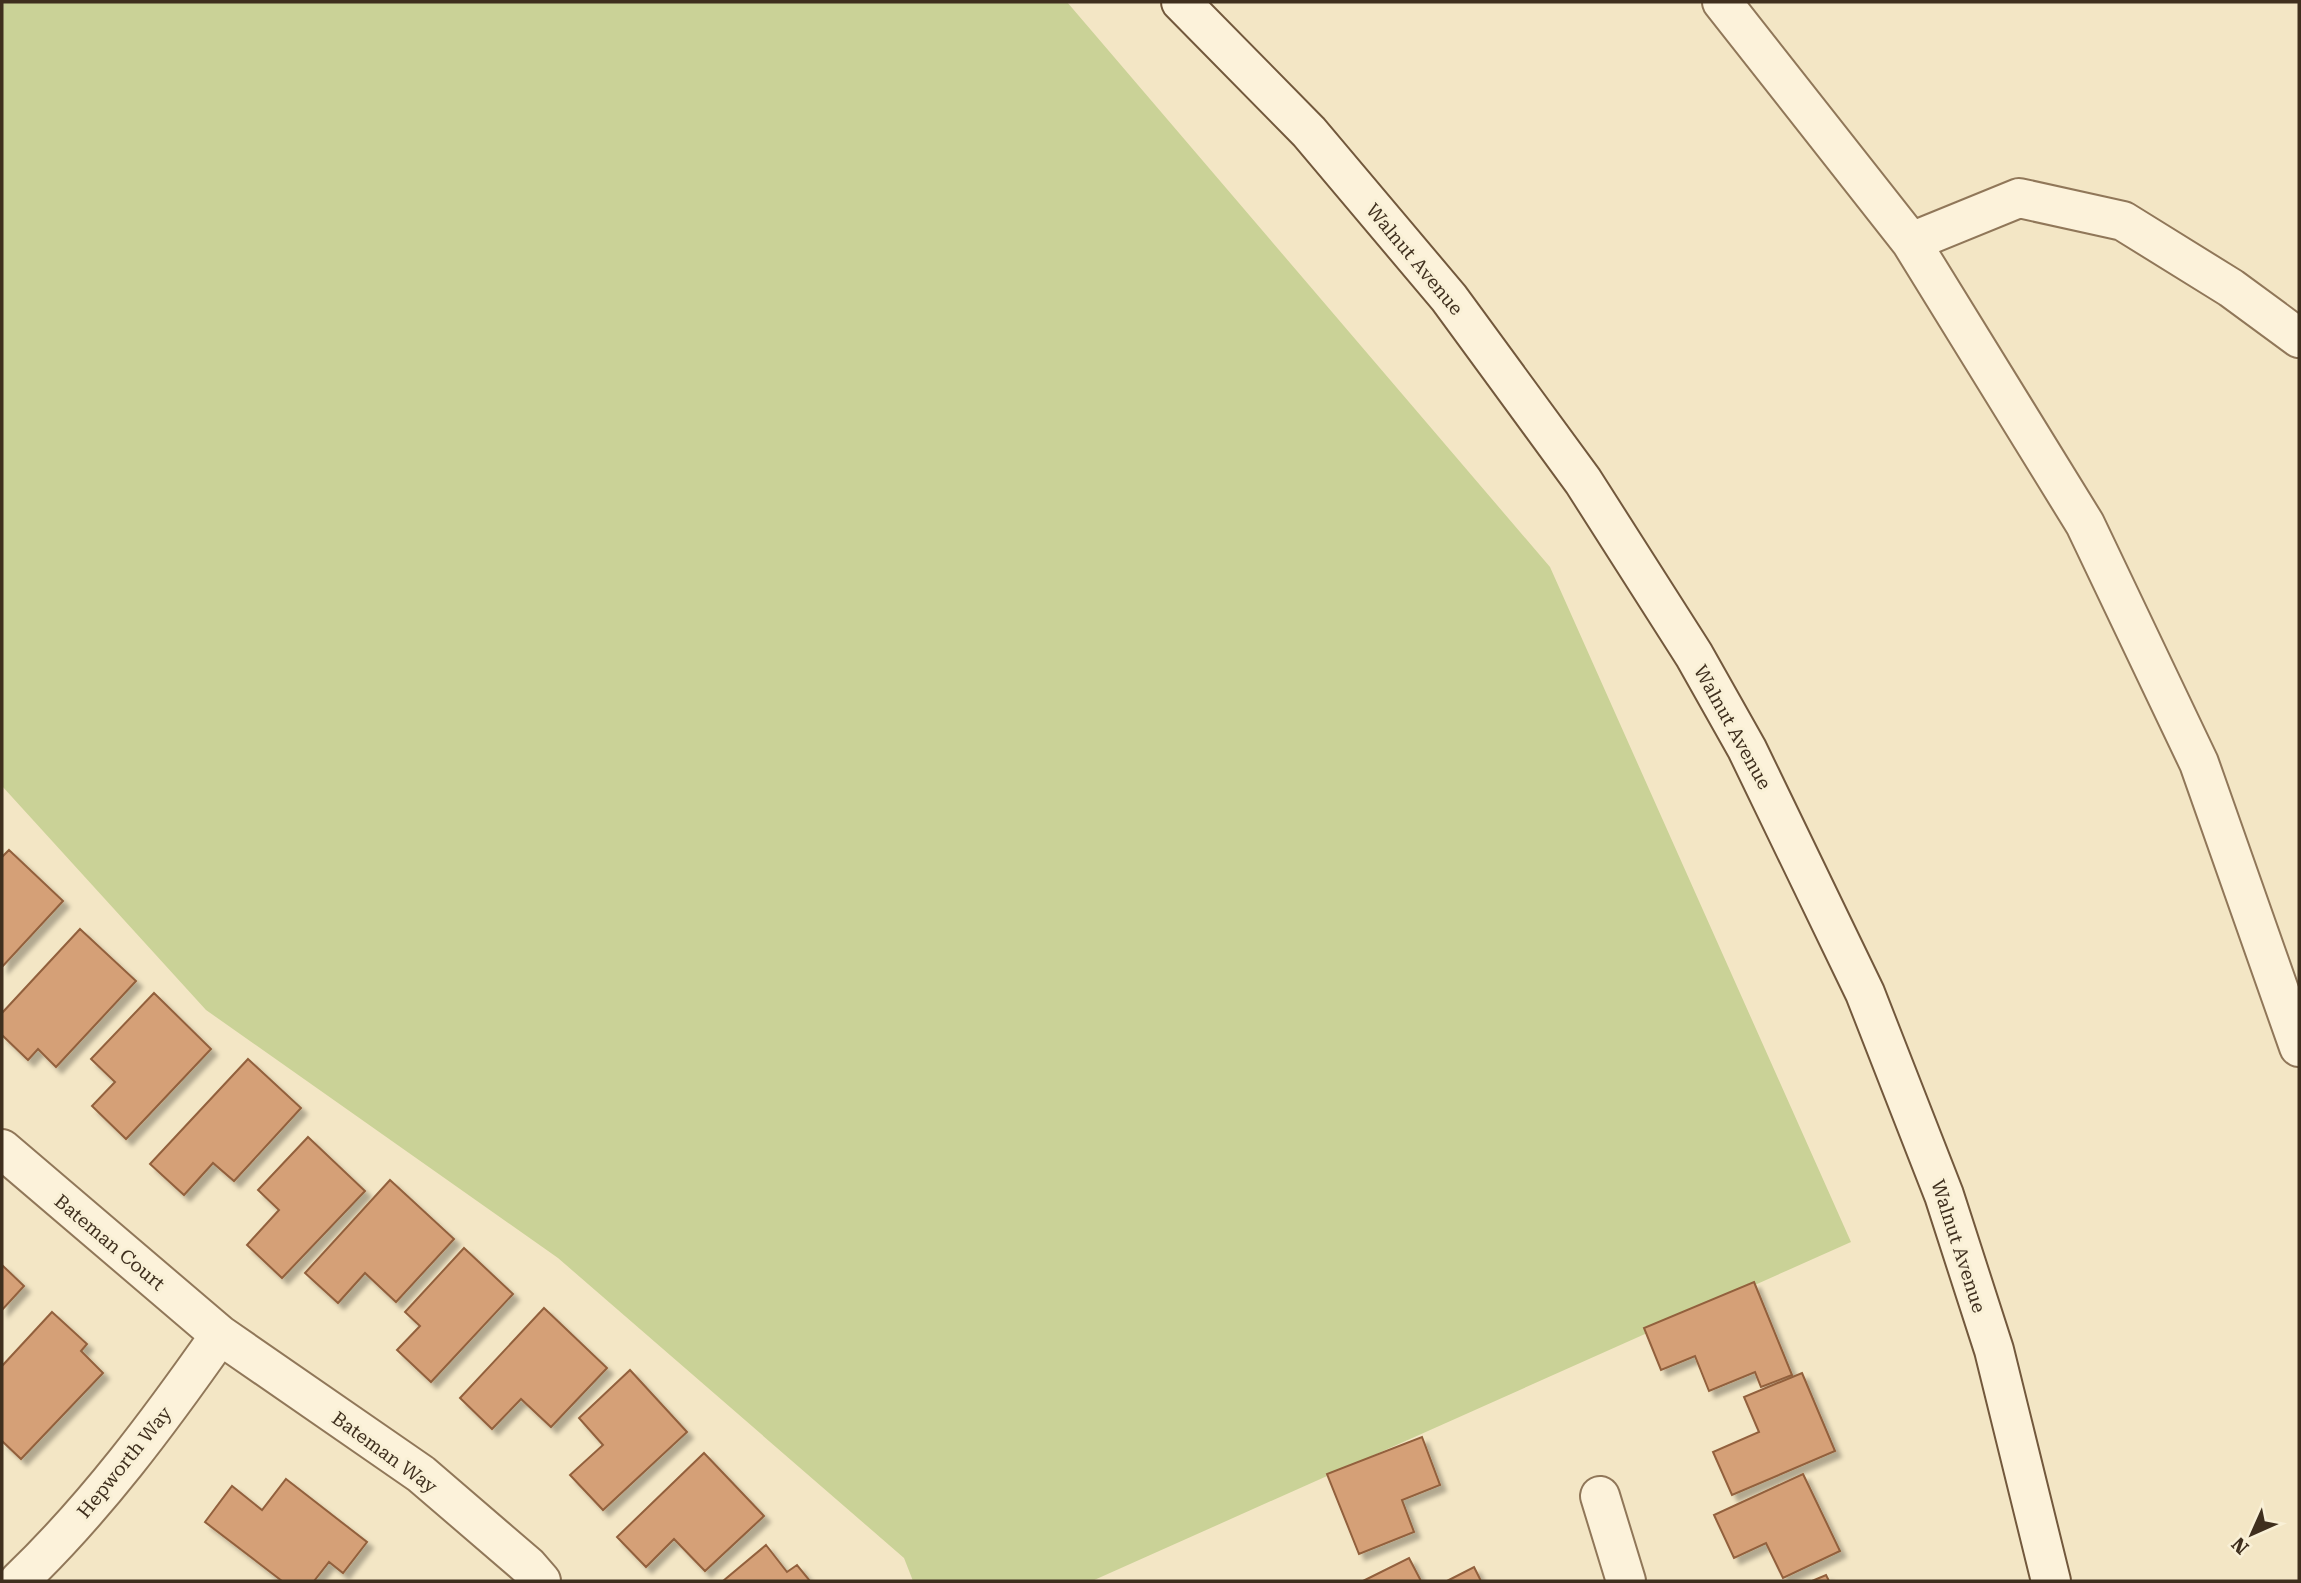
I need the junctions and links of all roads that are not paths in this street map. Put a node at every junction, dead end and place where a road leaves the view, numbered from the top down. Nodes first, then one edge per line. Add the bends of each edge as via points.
1 (1181, 2) edge
2 (1722, 2) edge
3 (1911, 242) junction
4 (2299, 338) edge
5 (2299, 1046) edge
6 (2, 1149) edge
7 (220, 1335) junction
8 (1600, 1496) dead end
9 (19, 1581) edge
10 (541, 1581) edge
11 (1626, 1581) edge
12 (2051, 1581) edge

1 - 12 street, Walnut Avenue via 1309,132 1449,298 1583,481 1747,750 1865,993 1944,1195 1994,1350
2 - 3 street
3 - 4 street via 2019,198 2123,221 2231,288
3 - 5 street via 2091,536 2199,763
6 - 7 street, Bateman Court
7 - 9 street, Hepworth Way via 156,1427 61,1540
7 - 10 street, Bateman Way via 421,1474
8 - 11 street

